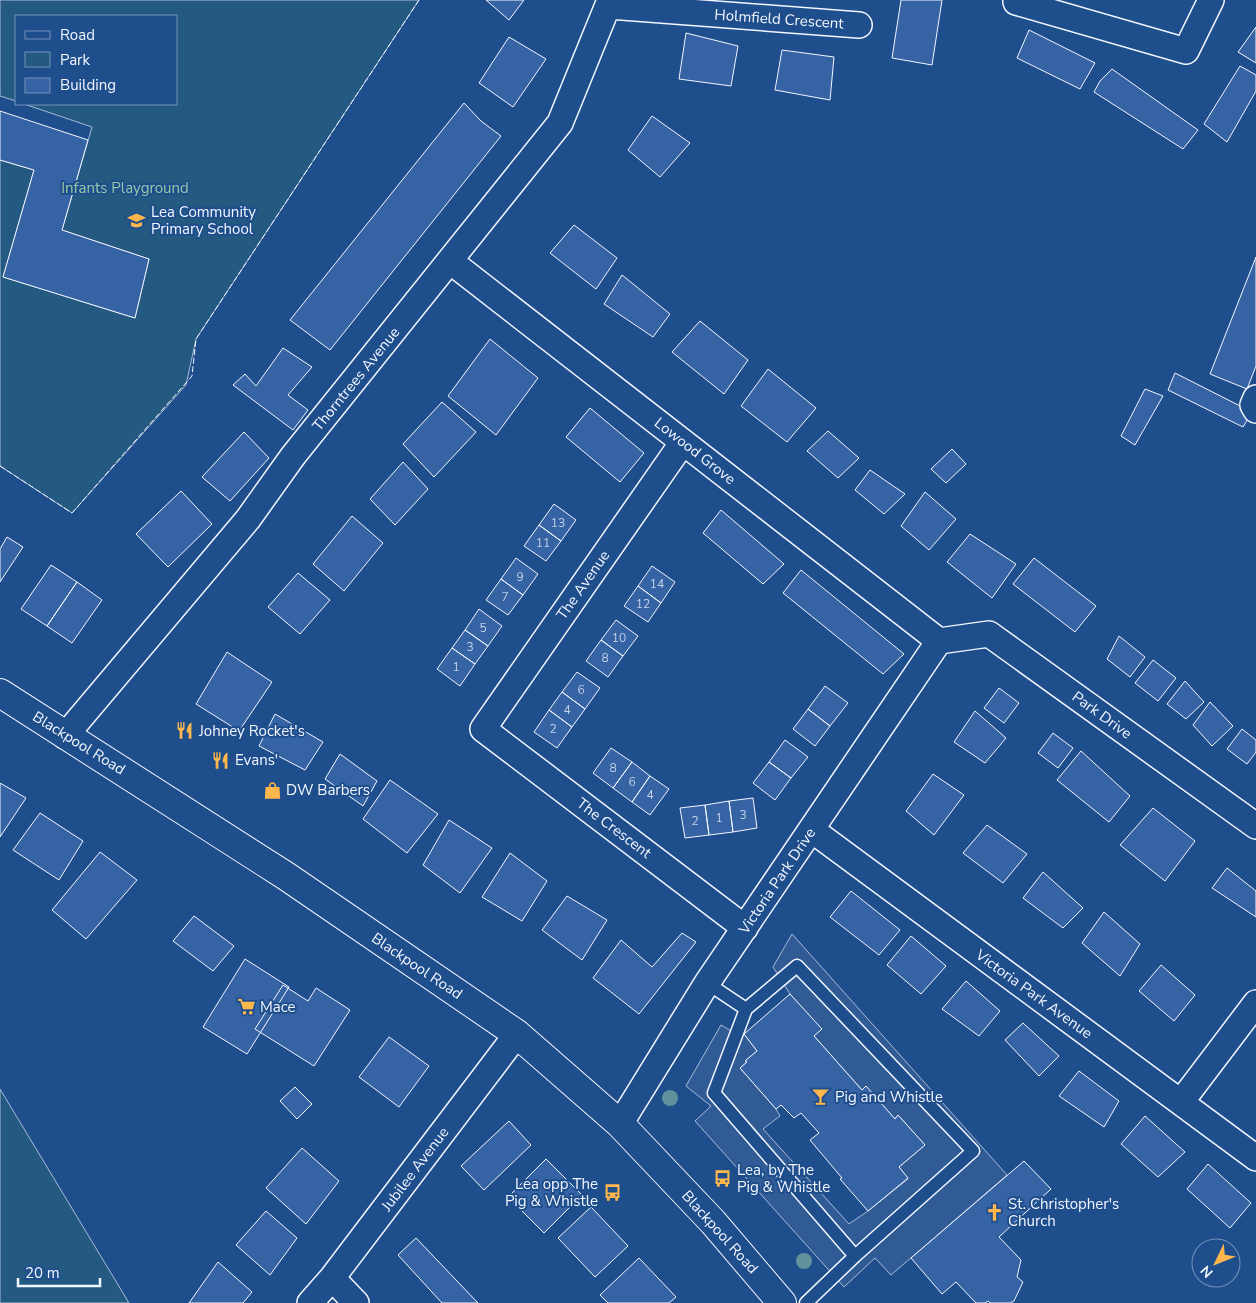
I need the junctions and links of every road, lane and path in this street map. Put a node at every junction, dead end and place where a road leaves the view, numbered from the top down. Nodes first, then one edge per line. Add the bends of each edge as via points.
1 (1211, 0) edge
2 (1016, 2) dead end
3 (610, 3) edge
4 (858, 25) dead end
5 (450, 261) junction
6 (1256, 398) edge
7 (1256, 410) edge
8 (683, 442) junction
9 (939, 641) junction
10 (0, 693) edge
11 (483, 729) joint
12 (65, 736) junction
13 (1256, 826) edge
14 (812, 830) junction
15 (745, 928) junction
16 (707, 983) junction
17 (1256, 1003) edge
18 (746, 1009) junction
19 (517, 1034) junction
20 (1181, 1102) junction
21 (620, 1124) junction
22 (1256, 1158) edge
23 (855, 1256) junction
24 (332, 1278) junction
25 (310, 1303) edge
26 (356, 1303) edge
27 (782, 1303) edge
28 (806, 1303) edge

1 - 2 street via 1186,51
3 - 4 street, Holmfield Crescent
3 - 5 street, Thorntrees Avenue via 560,123
5 - 8 street, Lowood Grove
5 - 12 street, Thorntrees Avenue via 293,456 248,519
6 - 7 street via 1253,405
8 - 9 street, Lowood Grove
8 - 11 street, The Avenue
9 - 13 street, Park Drive via 989,634
9 - 14 street, Victoria Park Drive
10 - 12 highway, Blackpool Road
11 - 15 street, The Crescent
12 - 19 highway, Blackpool Road via 286,876
14 - 15 street, Victoria Park Drive
14 - 20 street, Victoria Park Avenue
15 - 16 street, Victoria Park Drive
16 - 18 lane
16 - 21 street, Victoria Park Drive
17 - 20 street
18 - 23 lane via 714,1093
18 - 23 lane via 797,966 973,1151
19 - 21 highway, Blackpool Road
19 - 24 street, Jubilee Avenue
20 - 22 street, Victoria Park Avenue
21 - 27 highway, Blackpool Road via 713,1222
23 - 28 lane
24 - 25 street, Jubilee Avenue
24 - 26 street

